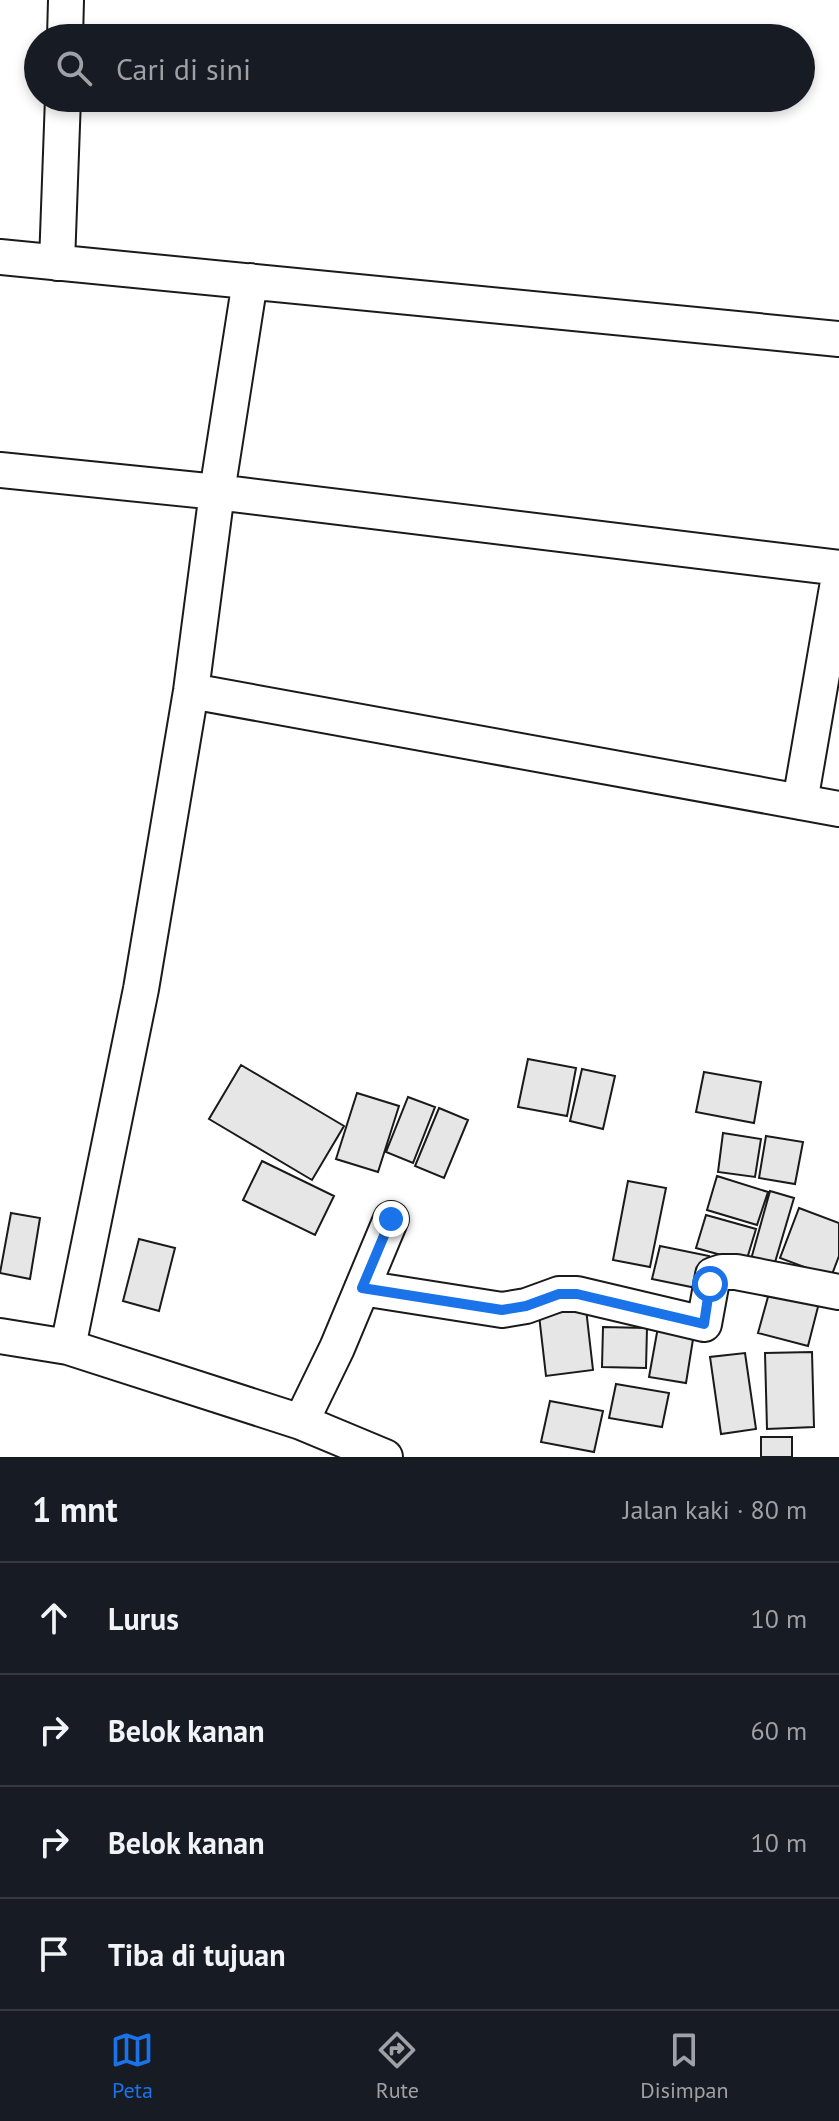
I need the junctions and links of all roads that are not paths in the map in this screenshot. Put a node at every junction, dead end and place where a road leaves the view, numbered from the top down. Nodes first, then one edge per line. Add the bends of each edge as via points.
1 (66, 0) edge
2 (65, 24) edge
3 (62, 112) edge
4 (0, 257) edge
5 (57, 263) junction
6 (250, 281) junction
7 (839, 339) edge
8 (0, 470) edge
9 (217, 492) junction
10 (839, 568) edge
11 (839, 576) edge
12 (191, 691) junction
13 (800, 802) junction
14 (839, 809) edge
15 (391, 1219) dead end
16 (362, 1288) junction
17 (839, 1292) edge
18 (0, 1336) edge
19 (68, 1347) junction
20 (301, 1422) junction
21 (385, 1457) edge

1 - 2 street
3 - 5 street
4 - 5 street
5 - 6 street
6 - 7 street
6 - 9 street
8 - 9 street
9 - 10 street
9 - 12 street
11 - 13 street
12 - 13 street
12 - 19 street via 141,989
13 - 14 street
15 - 16 street
16 - 17 street via 502,1310 577,1294 704,1324 713,1275 722,1272
16 - 20 street
18 - 19 street
19 - 20 street
20 - 21 street

